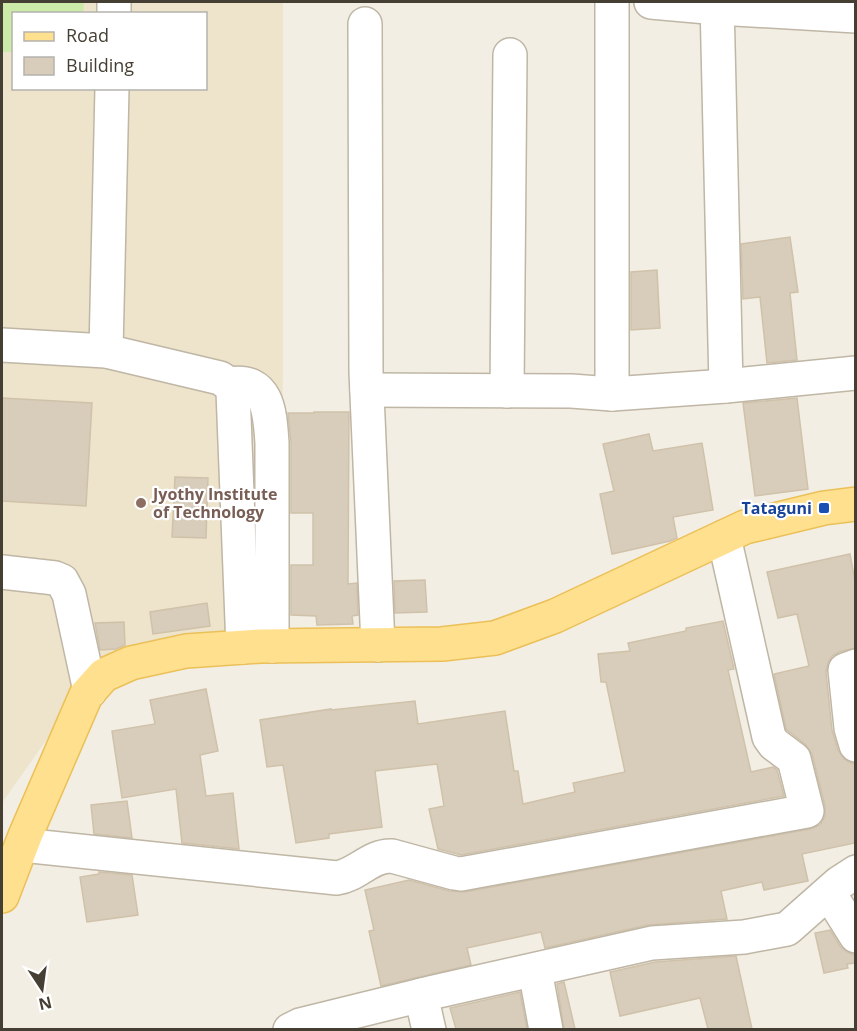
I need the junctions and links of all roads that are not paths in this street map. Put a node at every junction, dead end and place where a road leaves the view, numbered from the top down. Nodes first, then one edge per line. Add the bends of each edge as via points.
1 (612, 2) edge
2 (651, 2) edge
3 (717, 5) edge
4 (855, 16) edge
5 (365, 24) dead end
6 (510, 55) dead end
7 (112, 90) edge
8 (2, 345) edge
9 (106, 351) junction
10 (855, 373) edge
11 (726, 387) junction
12 (367, 390) junction
13 (507, 391) junction
14 (612, 394) junction
15 (855, 504) edge
16 (724, 537) junction
17 (2, 572) edge
18 (378, 645) junction
19 (257, 647) junction
20 (855, 666) edge
21 (90, 691) junction
22 (855, 745) edge
23 (22, 845) junction
24 (855, 872) edge
25 (828, 893) junction
26 (2, 896) edge
27 (855, 936) edge
28 (535, 969) junction
29 (421, 995) junction
30 (290, 1029) edge
31 (429, 1029) edge
32 (546, 1029) edge

1 - 14 street
2 - 3 street
3 - 4 street
3 - 11 street
5 - 12 street
6 - 13 street
7 - 9 street
8 - 9 street
9 - 19 street via 220,378 233,391
10 - 11 street
11 - 14 street
12 - 13 street
12 - 18 street
13 - 14 street
15 - 16 main road via 746,527
16 - 18 main road via 555,616 495,638
16 - 23 street via 769,737 794,759 807,811 461,874 392,856 377,858 337,878
17 - 21 street via 55,578 66,586
18 - 19 main road
19 - 21 main road via 186,651 131,663 104,675
20 - 22 street via 845,670
21 - 23 main road
23 - 26 main road
24 - 25 street
25 - 27 street
25 - 28 street via 787,929 744,937 652,943
28 - 29 street
28 - 32 street
29 - 30 street
29 - 31 street

